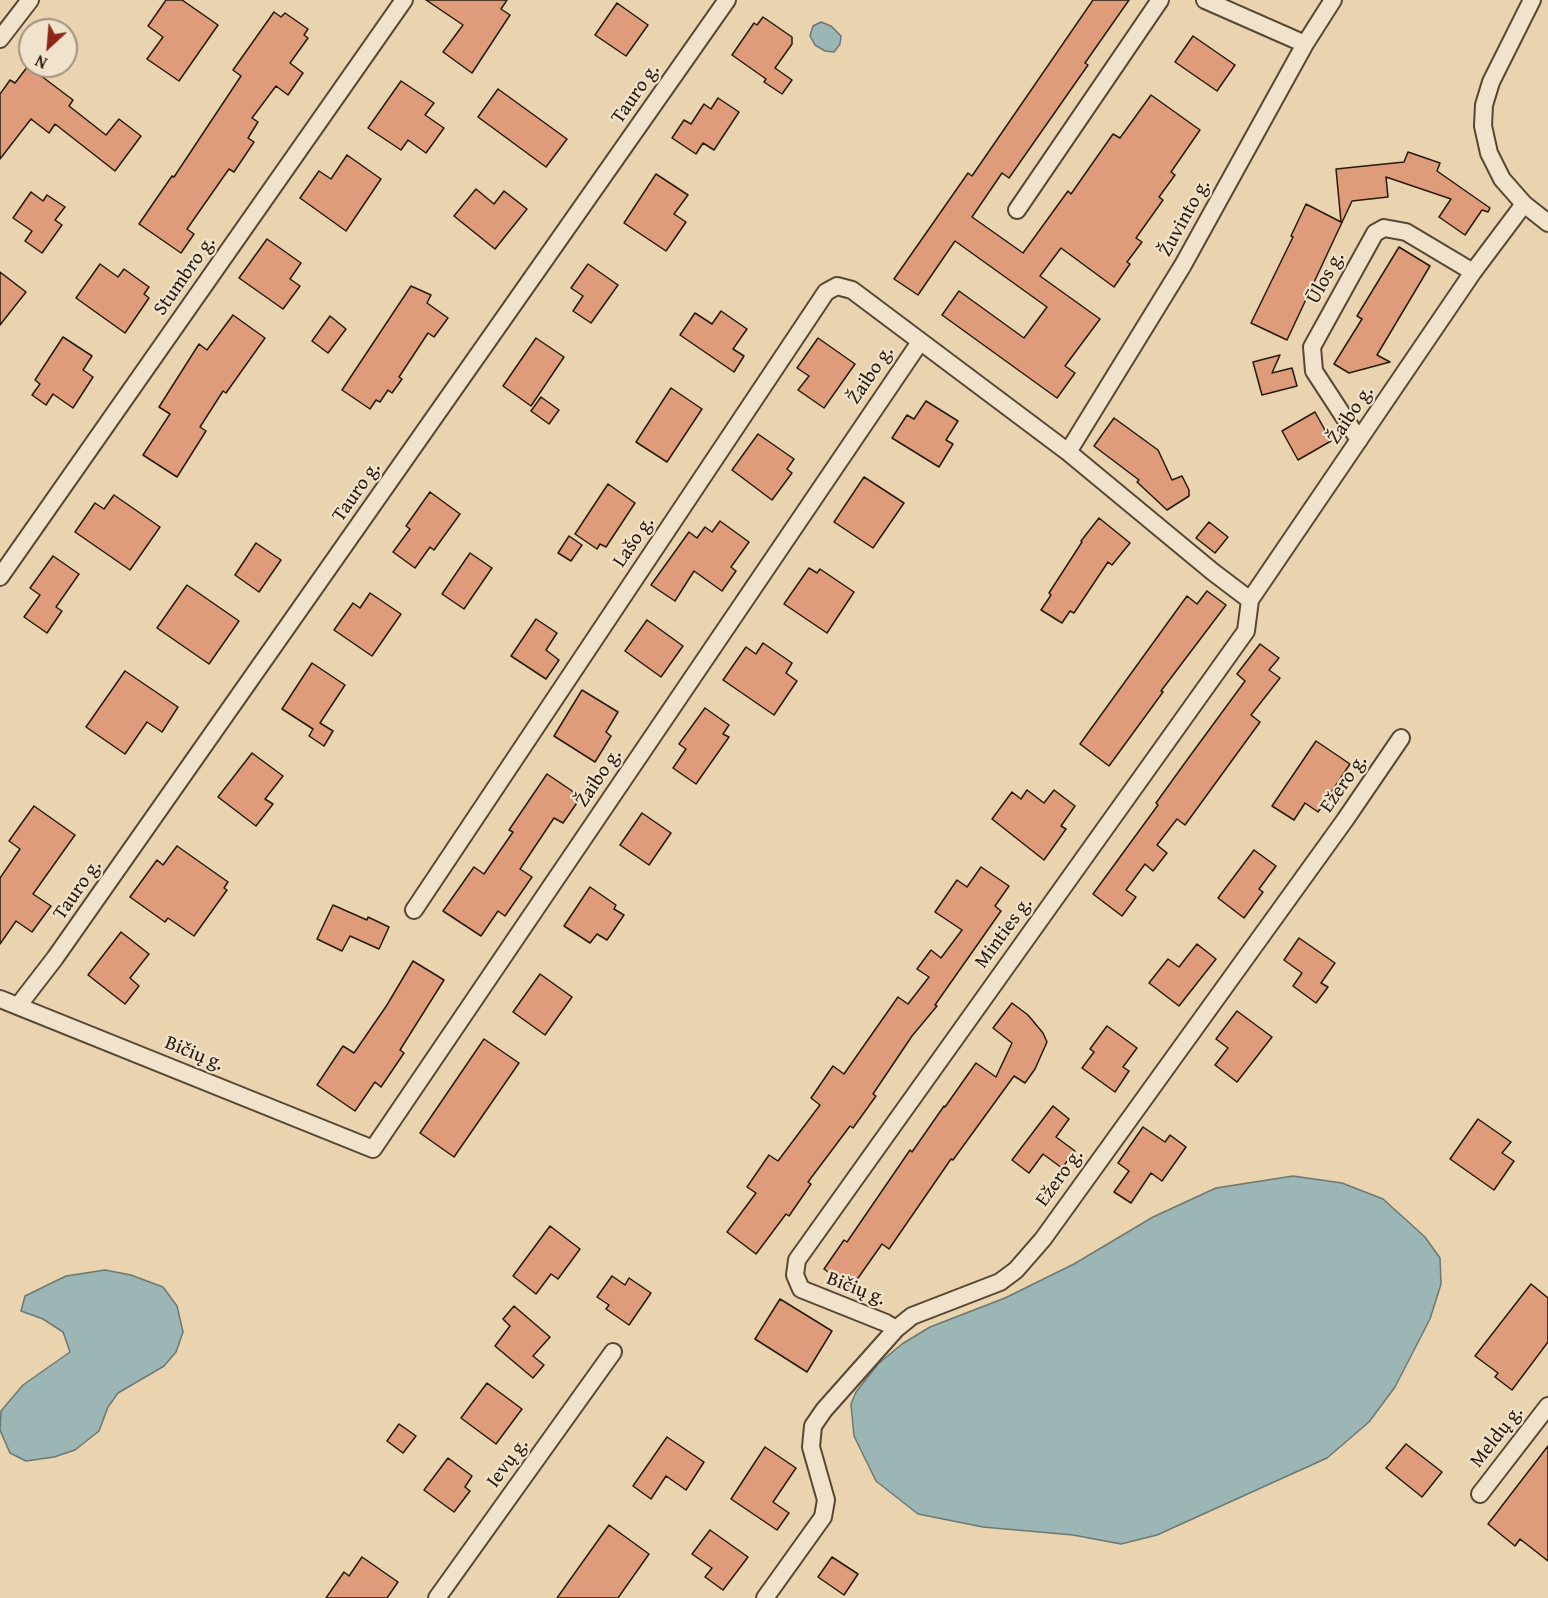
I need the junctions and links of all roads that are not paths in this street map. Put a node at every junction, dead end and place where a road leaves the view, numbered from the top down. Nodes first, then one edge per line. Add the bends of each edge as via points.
1 (30, 0) edge
2 (404, 0) edge
3 (727, 0) edge
4 (1160, 0) edge
5 (1205, 0) edge
6 (1333, 0) edge
7 (1532, 0) edge
8 (0, 39) edge
9 (1305, 44) junction
10 (1524, 204) junction
11 (1017, 210) dead end
12 (1548, 223) edge
13 (1473, 272) junction
14 (920, 342) junction
15 (1359, 440) junction
16 (1068, 452) junction
17 (0, 577) edge
18 (1250, 600) junction
19 (1401, 738) dead end
20 (414, 910) dead end
21 (0, 999) edge
22 (18, 1006) junction
23 (373, 1149) joint
24 (801, 1289) joint
25 (896, 1329) junction
26 (613, 1352) dead end
27 (1548, 1406) edge
28 (1480, 1494) dead end
29 (437, 1598) edge
30 (765, 1598) edge

1 - 8 street
2 - 17 street, Stumbro g.
3 - 22 street, Tauro g. via 56,958
4 - 11 street
5 - 9 street
6 - 9 street, Žuvinto g.
7 - 10 street via 1491,82 1483,126 1489,153 1502,179
9 - 16 street, Žuvinto g. via 1183,265
10 - 12 street
10 - 13 street, Žaibo g.
13 - 15 street, Žaibo g.
13 - 15 street, Ūlos g. via 1406,232 1384,228 1375,233 1312,347 1314,371
14 - 16 street, Žaibo g.
14 - 20 street, Lašo g. via 852,290 837,286 826,292
14 - 23 street, Žaibo g.
15 - 18 street, Žaibo g.
16 - 18 street, Žaibo g.
18 - 24 street, Minties g. via 1246,631 797,1260 795,1275
19 - 25 street, Ežero g. via 1339,830 1016,1270 989,1287 912,1316
21 - 22 street, Bičių g.
22 - 23 street, Bičių g.
24 - 25 street, Bičių g.
25 - 30 street, Ežero g. via 813,1426 811,1447 826,1500 823,1516
26 - 29 street, Ievų g.
27 - 28 street, Meldų g.

